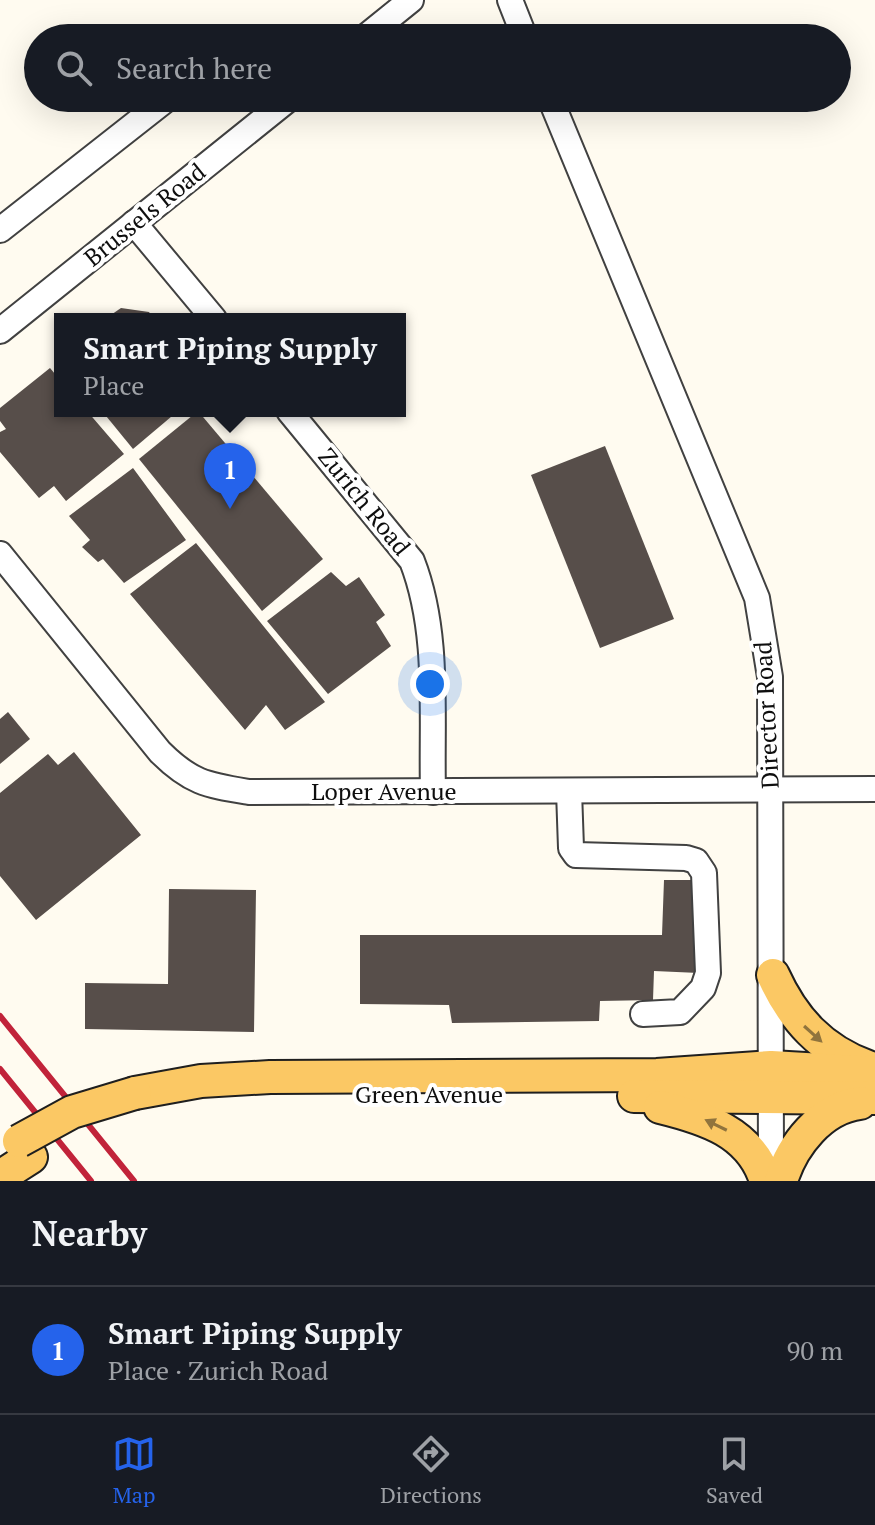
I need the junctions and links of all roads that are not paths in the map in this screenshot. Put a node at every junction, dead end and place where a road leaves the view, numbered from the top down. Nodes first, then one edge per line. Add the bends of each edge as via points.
1 (411, 0) edge
2 (510, 0) edge
3 (381, 24) edge
4 (519, 24) edge
5 (150, 112) edge
6 (273, 112) edge
7 (556, 112) edge
8 (134, 223) junction
9 (0, 230) edge
10 (209, 313) edge
11 (0, 331) edge
12 (294, 417) edge
13 (0, 554) edge
14 (772, 789) junction
15 (875, 789) edge
16 (569, 791) junction
17 (433, 792) junction
18 (773, 975) junction
19 (643, 1014) dead end
20 (875, 1071) edge
21 (772, 1082) junction
22 (613, 1096) junction
23 (875, 1100) edge
24 (139, 1103) junction
25 (17, 1151) edge
26 (0, 1177) edge
27 (769, 1181) edge
28 (781, 1181) edge

1 - 3 street
2 - 4 street
5 - 9 street
6 - 8 street, Brussels Road
7 - 14 street, Director Road via 757,598 770,677
8 - 10 street
8 - 11 street, Brussels Road
12 - 17 street, Zurich Road via 412,561 421,585 429,615
13 - 17 street, Loper Avenue via 183,775 249,792
14 - 15 street, Loper Avenue
14 - 16 street, Loper Avenue
14 - 18 street, Director Road
16 - 17 street, Loper Avenue
16 - 19 street via 571,848 576,855 686,858 696,861 704,873 708,973 703,988 680,1012
18 -> 20 main road via 804,1027 827,1047
18 - 21 street, Director Road
20 - 21 main road, Green Avenue
21 - 22 main road, Green Avenue
21 - 23 main road, Green Avenue
21 - 24 main road, Green Avenue via 657,1075 270,1077 201,1081
21 - 27 street, Director Road
22 - 24 main road, Green Avenue via 391,1094
27 -> 22 main road via 723,1126
23 - 28 main road via 848,1105 810,1129
24 - 25 main road, Green Avenue via 84,1131
25 - 26 main road, Green Avenue

